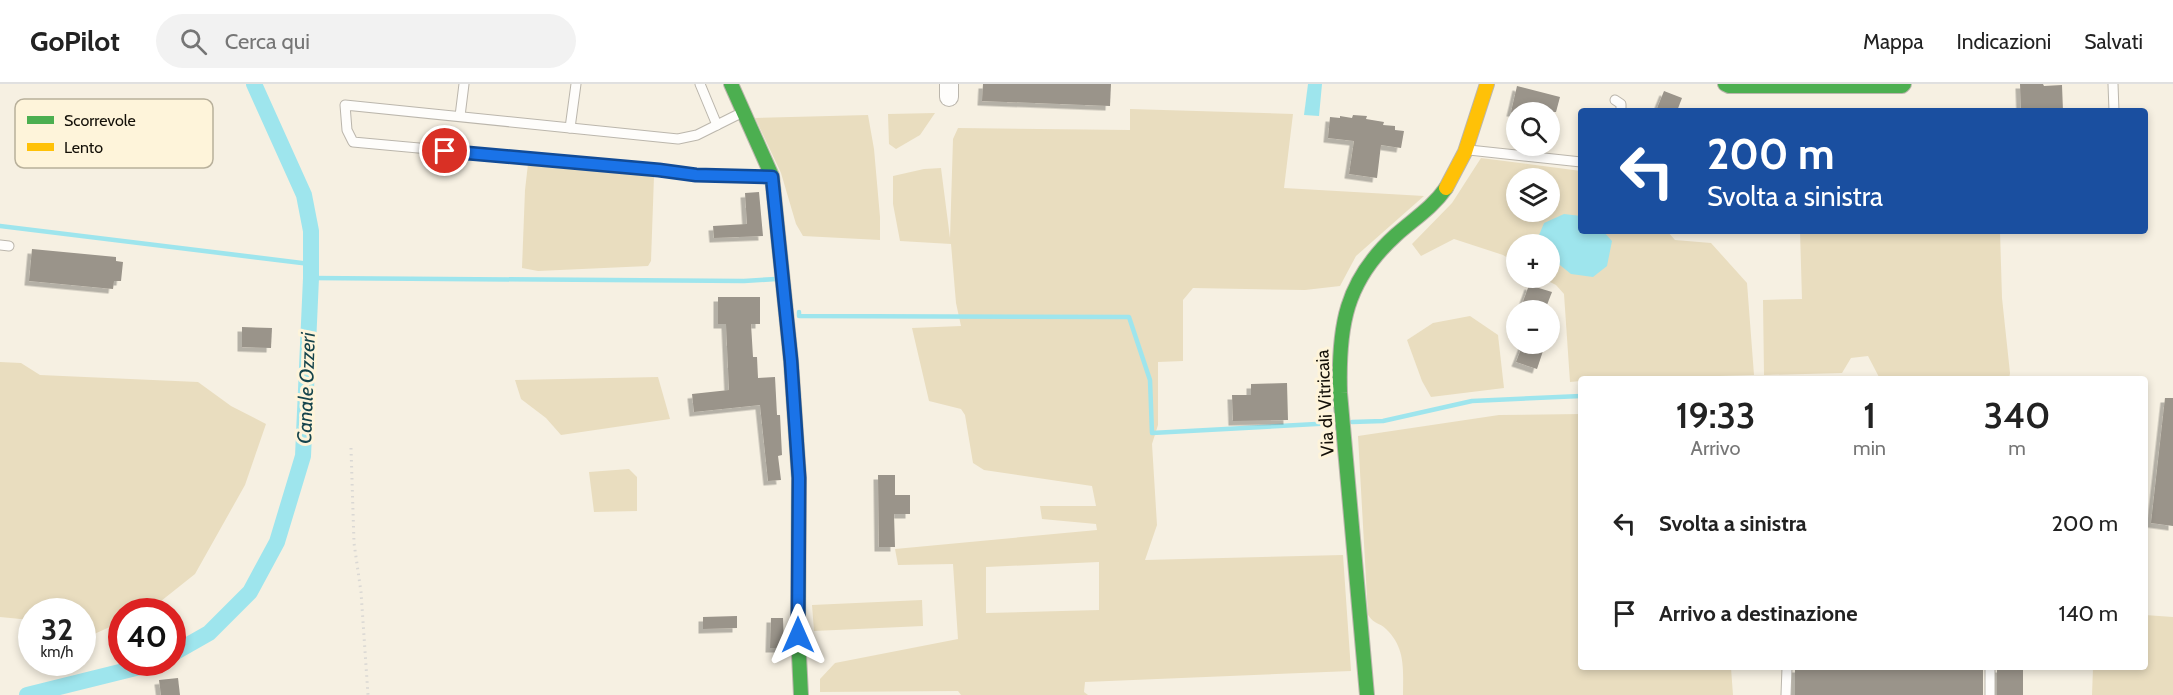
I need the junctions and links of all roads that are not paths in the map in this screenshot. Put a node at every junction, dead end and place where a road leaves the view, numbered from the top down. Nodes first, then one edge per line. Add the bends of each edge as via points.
1 (464, 84) edge
2 (576, 84) edge
3 (700, 84) edge
4 (731, 84) edge
5 (1487, 84) edge
6 (1725, 84) edge
7 (1904, 84) edge
8 (2112, 84) edge
9 (1615, 100) dead end
10 (1621, 108) edge
11 (2114, 108) edge
12 (743, 112) junction
13 (460, 116) junction
14 (717, 125) junction
15 (570, 128) junction
16 (1466, 150) junction
17 (1578, 162) edge
18 (772, 177) junction
19 (1787, 670) edge
20 (1990, 670) edge
21 (801, 695) edge
22 (1367, 695) edge
23 (1786, 695) edge
24 (1990, 695) edge

1 - 13 lane
2 - 15 lane
3 - 14 lane
4 - 12 street
5 - 16 street, Via di Vitricaia
6 - 7 street
8 - 11 lane
9 - 10 lane
12 - 14 lane
12 - 18 street
13 - 15 lane
13 - 18 lane via 345,105 347,130 353,142 696,175
14 - 15 lane via 678,139
16 - 17 lane
16 - 22 street, Via di Vitricaia via 1455,175 1437,200 1366,267 1349,295 1342,326 1338,357 1341,409
18 - 21 street via 799,478
19 - 23 lane
20 - 24 lane

